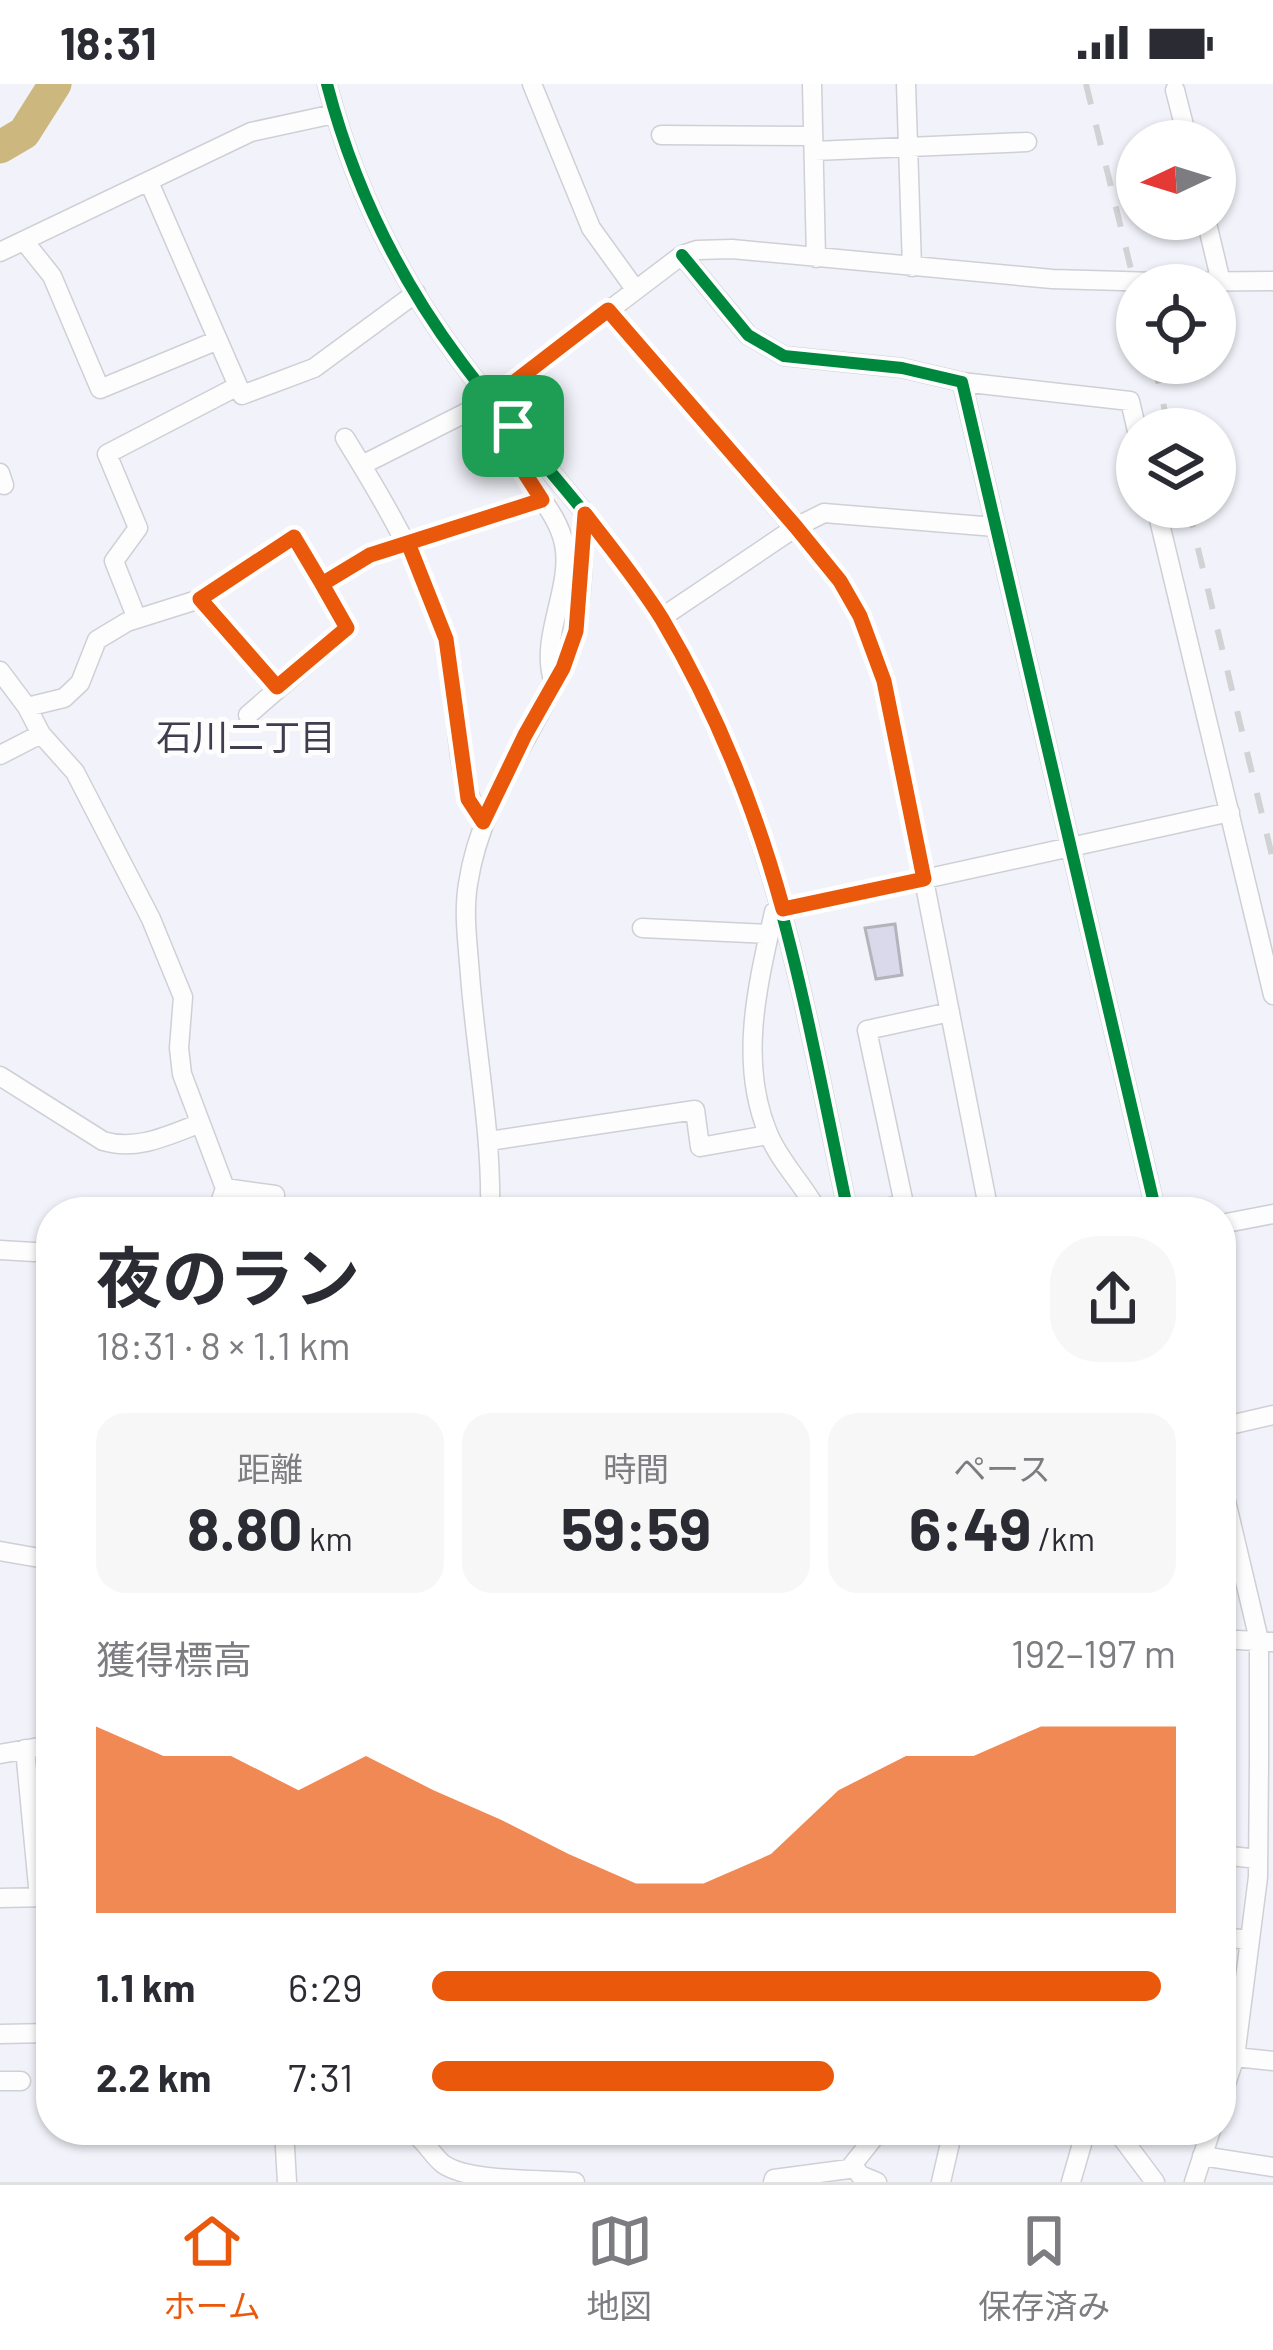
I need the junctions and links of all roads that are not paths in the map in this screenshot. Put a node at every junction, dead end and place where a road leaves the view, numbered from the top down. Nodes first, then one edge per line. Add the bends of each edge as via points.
1 (327, 84) edge
2 (532, 84) edge
3 (812, 84) edge
4 (906, 84) edge
5 (1175, 90) dead end
6 (334, 114) junction
7 (1183, 120) edge
8 (661, 135) dead end
9 (1027, 142) dead end
10 (814, 143) junction
11 (909, 148) junction
12 (149, 182) junction
13 (25, 242) junction
14 (0, 252) edge
15 (682, 256) junction
16 (816, 258) junction
17 (912, 267) junction
18 (1116, 281) edge
19 (1273, 281) edge
20 (1236, 282) edge
21 (634, 289) junction
22 (416, 293) junction
23 (608, 310) junction
24 (218, 340) junction
25 (962, 382) junction
26 (238, 386) junction
27 (491, 400) junction
28 (1132, 408) edge
29 (513, 426) junction
30 (345, 438) dead end
31 (362, 465) junction
32 (542, 500) junction
33 (585, 514) junction
34 (796, 527) junction
35 (995, 527) junction
36 (1161, 528) edge
37 (408, 543) junction
38 (322, 584) junction
39 (200, 599) junction
40 (661, 618) junction
41 (137, 619) junction
42 (0, 671) edge
43 (554, 683) junction
44 (277, 687) junction
45 (27, 707) junction
46 (248, 715) dead end
47 (41, 734) junction
48 (0, 755) edge
49 (1230, 812) junction
50 (483, 822) junction
51 (1071, 846) junction
52 (924, 879) junction
53 (783, 909) junction
54 (641, 928) dead end
55 (769, 934) junction
56 (1273, 995) edge
57 (950, 1012) junction
58 (0, 1076) edge
59 (198, 1124) junction
60 (768, 1135) junction
61 (489, 1141) junction
62 (225, 1188) junction
63 (250, 1190) junction
64 (222, 1197) edge
65 (248, 1197) edge
66 (275, 1197) edge
67 (490, 1197) edge
68 (808, 1197) edge
69 (845, 1197) edge
70 (903, 1197) edge
71 (986, 1197) edge
72 (1153, 1197) edge
73 (1273, 1214) edge
74 (1236, 1221) edge
75 (0, 1250) edge
76 (36, 1252) edge
77 (1273, 1415) edge
78 (1236, 1424) edge
79 (1236, 1534) edge
80 (0, 1551) edge
81 (36, 1557) edge
82 (1236, 1640) edge
83 (1266, 1641) edge
84 (36, 1747) edge
85 (25, 1749) junction
86 (0, 1754) edge
87 (1266, 1764) edge
88 (36, 1830) edge
89 (1263, 1872) edge
90 (36, 1897) edge
91 (0, 1898) edge
92 (1236, 1939) edge
93 (1250, 1940) junction
94 (1236, 2010) edge
95 (1240, 2012) junction
96 (36, 2033) edge
97 (0, 2034) edge
98 (1236, 2048) edge
99 (1236, 2057) edge
100 (1273, 2062) edge
101 (285, 2145) edge
102 (428, 2145) edge
103 (868, 2145) edge
104 (950, 2145) edge
105 (1082, 2145) edge
106 (1127, 2145) edge
107 (1206, 2145) edge
108 (1202, 2156) junction
109 (853, 2165) junction
110 (1273, 2167) edge
111 (287, 2182) edge
112 (575, 2182) edge
113 (773, 2182) edge
114 (877, 2182) edge
115 (941, 2182) edge
116 (1071, 2182) edge
117 (1155, 2182) edge
118 (1194, 2182) edge

1 - 6 street
2 - 21 street via 590,228
3 - 10 street
4 - 11 street
5 - 7 street
6 - 12 street via 251,132
6 - 22 street via 360,186
8 - 10 street
9 - 11 street
10 - 11 street
10 - 16 street
11 - 17 street
12 - 13 street
12 - 24 street
13 - 14 street
13 - 24 street via 52,276 100,389
15 - 16 street via 713,248
15 - 21 street
15 - 25 street via 748,335 784,356
16 - 17 street
17 - 18 street, bridge
19 - 20 street
21 - 23 street
22 - 26 street via 314,368 242,395
22 - 27 street
23 - 27 street
23 - 34 street
24 - 26 street
25 - 28 street via 1130,400
25 - 35 street
26 - 41 street via 107,454 138,528 114,561
27 - 29 street
27 - 31 street
29 - 32 street via 510,450
29 - 33 street
30 - 31 street
31 - 37 street
32 - 37 street
32 - 43 street via 564,544 547,661
33 - 40 street
33 - 43 street via 576,631
34 - 35 street via 838,512
34 - 40 street
34 - 52 street via 840,581 873,645
35 - 51 street
36 - 49 street
37 - 38 street
37 - 50 street via 446,639 468,799
38 - 39 street via 294,537
38 - 44 street via 347,628
39 - 41 street
39 - 44 street
40 - 53 street via 739,772
41 - 45 street via 97,640 64,698
42 - 45 street
43 - 50 street
44 - 46 street
45 - 47 street
47 - 48 street
47 - 59 street via 75,772 117,849 183,997 182,1074
49 - 51 street
49 - 56 street
50 - 61 street via 466,931
51 - 52 street
51 - 72 street
52 - 53 street
52 - 57 street
53 - 55 street via 774,912
53 - 69 street
54 - 55 street
55 - 60 street via 751,1019
57 - 70 street via 867,1030
57 - 71 street
58 - 59 street via 119,1146
59 - 62 street
60 - 61 street via 700,1148 695,1110
60 - 68 street
61 - 67 street
62 - 63 street
62 - 64 street
63 - 65 street
63 - 66 street
73 - 74 street
75 - 76 street
77 - 78 street
79 - 83 street
80 - 81 street
82 - 83 street
83 - 87 street
84 - 85 street
85 - 86 street
85 - 88 street
87 - 89 street
89 - 93 street
90 - 91 street
92 - 93 street
93 - 95 street
94 - 95 street
95 - 98 street
96 - 97 street
99 - 100 street
101 - 111 street
102 - 112 street via 444,2166 471,2178
103 - 109 street
104 - 115 street
105 - 116 street
106 - 117 street
107 - 108 street
108 - 110 street
108 - 118 street
109 - 113 street
109 - 114 street

